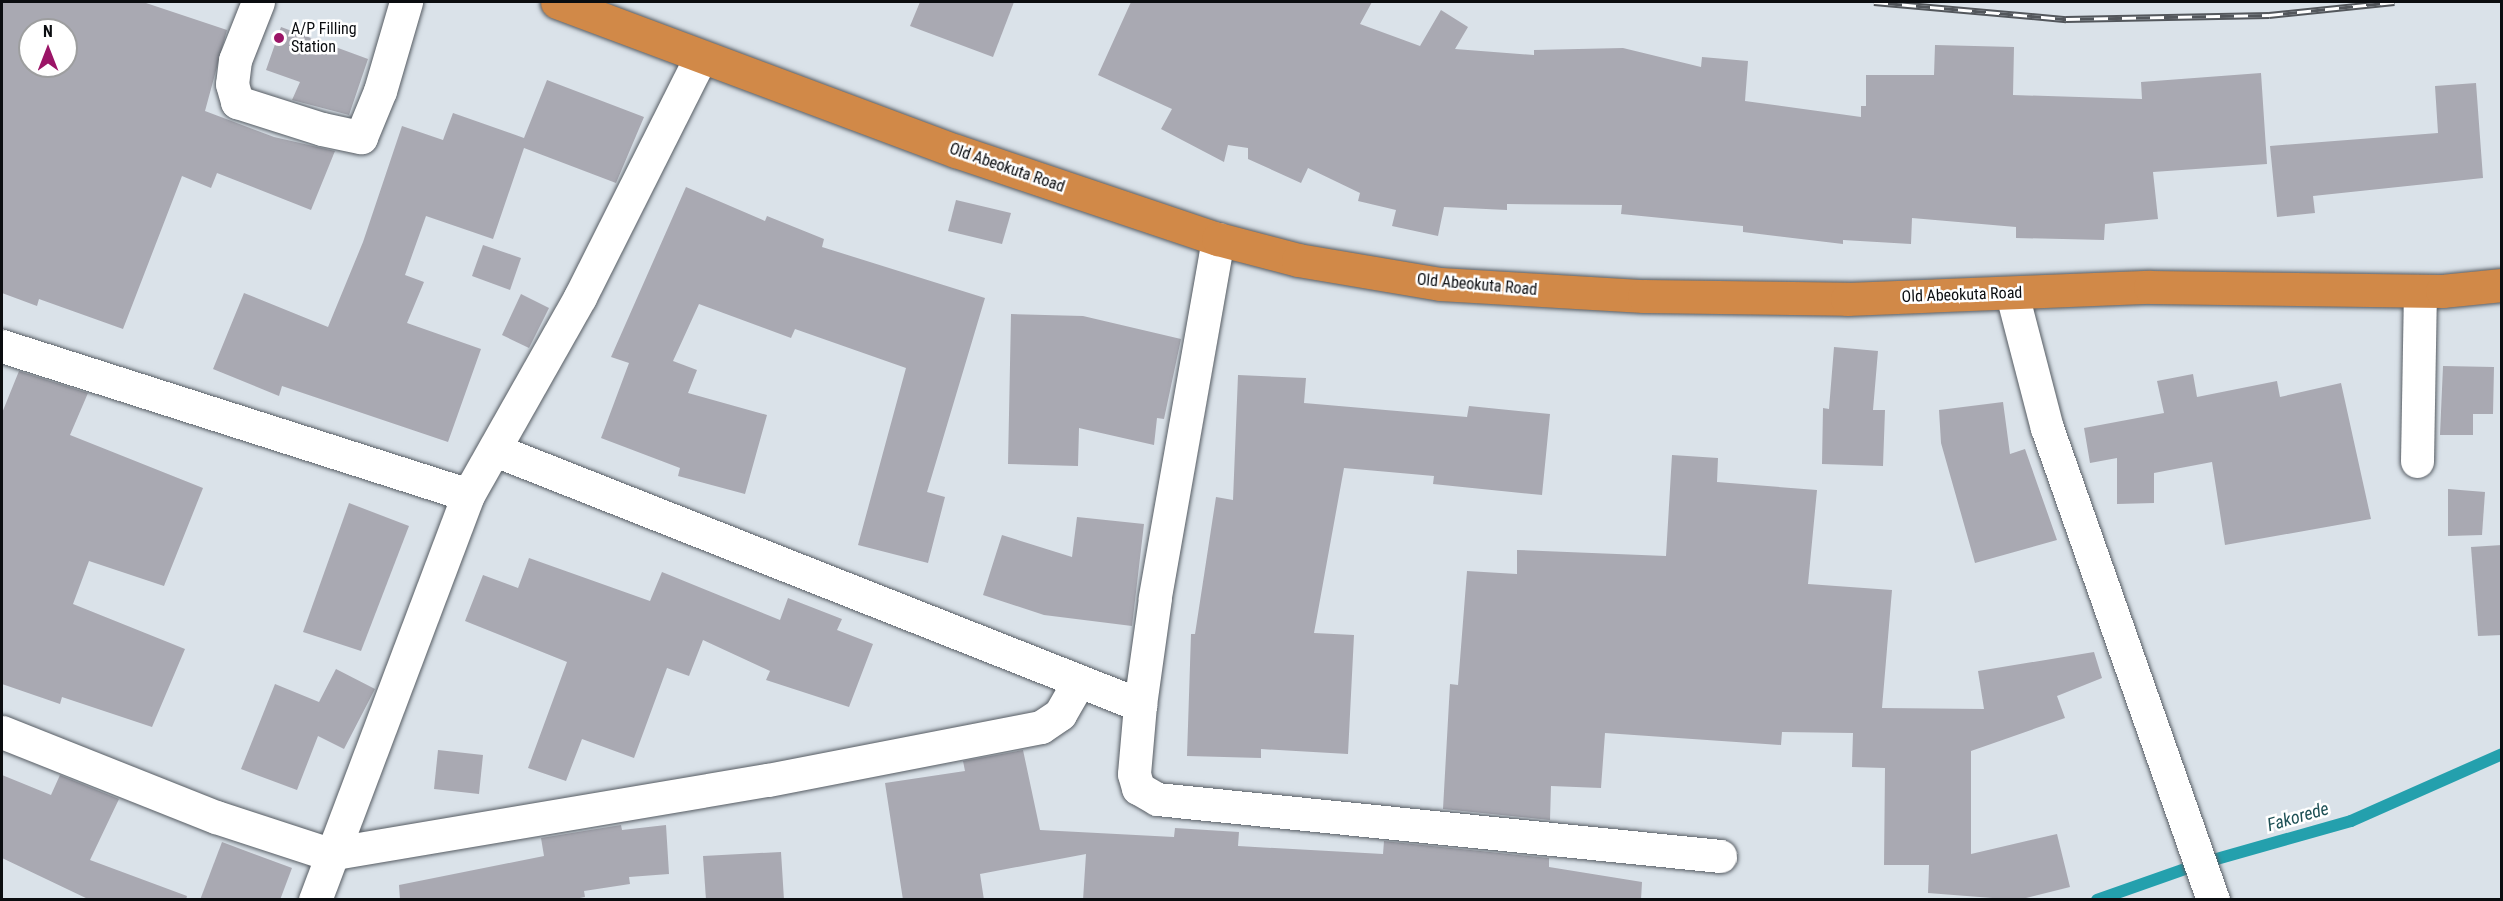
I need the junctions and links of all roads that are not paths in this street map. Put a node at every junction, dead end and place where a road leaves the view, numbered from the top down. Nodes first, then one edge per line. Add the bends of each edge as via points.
1 (258, 2) edge
2 (406, 2) edge
3 (557, 2) edge
4 (700, 58) junction
5 (1218, 239) junction
6 (2502, 285) edge
7 (2431, 291) junction
8 (2012, 294) junction
9 (2502, 307) edge
10 (2, 346) edge
11 (495, 450) junction
12 (2417, 460) dead end
13 (468, 495) junction
14 (1079, 681) junction
15 (1140, 705) junction
16 (2, 732) edge
17 (329, 854) junction
18 (1720, 856) dead end
19 (315, 900) edge
20 (2213, 900) edge

1 - 2 street via 235,60 232,84 237,102 322,129 361,136 380,91
3 - 4 highway, Old Abeokuta Road
4 - 5 highway, Old Abeokuta Road
4 - 11 street via 580,297
5 - 8 highway, Old Abeokuta Road via 1298,260 1440,284 1668,296 1847,299
5 - 15 street via 1182,427
6 - 7 highway, Old Abeokuta Road
7 - 8 highway, Old Abeokuta Road via 2150,287
7 - 9 highway, Old Abeokuta Road
7 - 12 street
8 - 20 street via 2047,428
10 - 13 street
11 - 13 street
11 - 14 street
13 - 17 street
14 - 15 street
14 - 17 street via 1060,714 1041,727 768,780
15 - 18 street via 1134,774 1138,789 1157,799
16 - 17 street via 216,817
17 - 19 street

